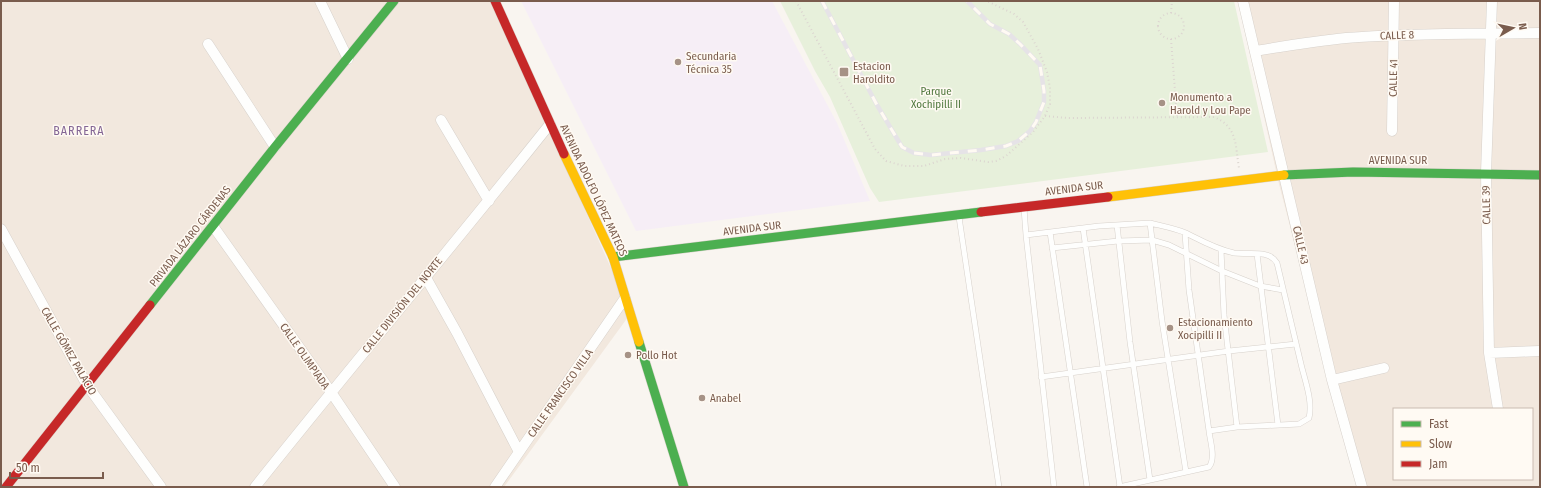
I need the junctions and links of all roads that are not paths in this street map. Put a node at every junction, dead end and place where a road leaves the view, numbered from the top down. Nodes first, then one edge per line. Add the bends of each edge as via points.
1 (320, 1) edge
2 (394, 1) edge
3 (495, 1) edge
4 (1243, 1) edge
5 (1394, 1) edge
6 (1492, 1) edge
7 (1491, 33) junction
8 (1540, 33) edge
9 (1394, 35) junction
10 (208, 44) dead end
11 (1255, 51) junction
12 (348, 59) junction
13 (440, 120) dead end
14 (550, 124) junction
15 (1392, 131) dead end
16 (275, 147) junction
17 (1486, 173) junction
18 (1284, 175) junction
19 (1540, 175) edge
20 (489, 201) junction
21 (1023, 207) junction
22 (959, 215) junction
23 (1150, 223) junction
24 (1117, 225) junction
25 (213, 226) junction
26 (1082, 228) junction
27 (1, 230) edge
28 (1050, 232) junction
29 (1186, 233) junction
30 (1026, 235) junction
31 (1152, 240) junction
32 (1118, 241) junction
33 (1085, 245) junction
34 (1052, 248) junction
35 (1221, 250) junction
36 (1186, 254) junction
37 (1257, 254) junction
38 (613, 257) junction
39 (1222, 271) junction
40 (425, 276) junction
41 (1260, 286) junction
42 (1283, 290) junction
43 (625, 298) junction
44 (1296, 344) junction
45 (1268, 346) junction
46 (1229, 351) junction
47 (1540, 351) edge
48 (1489, 353) junction
49 (1197, 355) junction
50 (1168, 359) junction
51 (1133, 364) junction
52 (1103, 368) junction
53 (1384, 368) dead end
54 (1070, 373) junction
55 (1041, 377) junction
56 (1332, 380) junction
57 (87, 385) junction
58 (331, 392) junction
59 (1498, 408) edge
60 (1278, 425) junction
61 (1237, 427) junction
62 (1209, 431) junction
63 (519, 452) junction
64 (1186, 472) junction
65 (1150, 480) junction
66 (6, 487) edge
67 (161, 487) edge
68 (255, 487) edge
69 (395, 487) edge
70 (495, 487) edge
71 (684, 487) edge
72 (999, 487) edge
73 (1054, 487) edge
74 (1086, 487) edge
75 (1120, 487) edge
76 (1362, 487) edge

1 - 12 street
2 - 12 street, PRIVADA LÁZARO CÁRDENAS
3 - 14 street, AVENIDA ADOLFO LÓPEZ MATEOS
4 - 11 street, CALLE 43
5 - 9 street, CALLE 41
6 - 7 street, CALLE 39
7 - 8 street, CALLE 8
7 - 9 street, CALLE 8
7 - 17 street, CALLE 39
9 - 11 street, CALLE 8 via 1337,39
9 - 15 street, CALLE 41
10 - 16 street
11 - 18 street, CALLE 43
12 - 16 street, PRIVADA LÁZARO CÁRDENAS
13 - 20 street
14 - 20 street, CALLE DIVISIÓN DEL NORTE
14 - 38 street, AVENIDA ADOLFO LÓPEZ MATEOS
16 - 25 street, PRIVADA LÁZARO CÁRDENAS
17 - 18 street, AVENIDA SUR via 1353,172
17 - 19 street, AVENIDA SUR
17 - 48 street, CALLE 39
18 - 21 street, AVENIDA SUR
18 - 56 street, CALLE 43
20 - 40 street, CALLE DIVISIÓN DEL NORTE
21 - 22 street, AVENIDA SUR
21 - 30 lane
22 - 38 street, AVENIDA SUR
22 - 72 lane
23 - 24 lane
23 - 29 lane
23 - 31 lane
24 - 26 lane
24 - 32 lane
25 - 57 street, PRIVADA LÁZARO CÁRDENAS
25 - 58 street, CALLE OLIMPIADA
26 - 28 lane
26 - 33 lane
27 - 57 street, CALLE GÓMEZ PALACIO
28 - 30 lane
28 - 34 lane
29 - 35 lane
29 - 36 lane
30 - 55 lane
31 - 32 lane
31 - 36 lane
31 - 50 lane
32 - 33 lane
32 - 51 lane
33 - 34 lane
33 - 52 lane
34 - 54 lane
35 - 37 lane
35 - 39 lane
36 - 39 lane
36 - 49 lane
37 - 41 lane
37 - 42 lane via 1274,258
38 - 43 street, AVENIDA ADOLFO LÓPEZ MATEOS
39 - 41 lane
39 - 46 lane
40 - 58 street, CALLE DIVISIÓN DEL NORTE
40 - 63 street via 458,333
41 - 42 lane
41 - 45 lane
42 - 44 lane
43 - 63 street, CALLE FRANCISCO VILLA
43 - 71 street, AVENIDA ADOLFO LÓPEZ MATEOS
44 - 45 lane
44 - 60 lane via 1311,412 1309,418 1299,424
45 - 46 lane
45 - 60 lane
46 - 49 lane
46 - 61 lane
47 - 48 street
48 - 59 street, CALLE 39
49 - 50 lane
49 - 62 lane
50 - 51 lane
50 - 64 lane
51 - 52 lane
51 - 65 lane
52 - 54 lane
52 - 75 lane
53 - 56 street
54 - 55 lane
54 - 74 lane
55 - 73 lane
56 - 76 street, CALLE 43
57 - 66 street, PRIVADA LÁZARO CÁRDENAS
57 - 67 street, CALLE GÓMEZ PALACIO
58 - 68 street, CALLE DIVISIÓN DEL NORTE
58 - 69 street, CALLE OLIMPIADA
60 - 61 lane
61 - 62 lane
62 - 64 lane via 1212,463 1204,469
63 - 70 street, CALLE FRANCISCO VILLA
64 - 65 lane
65 - 75 lane

